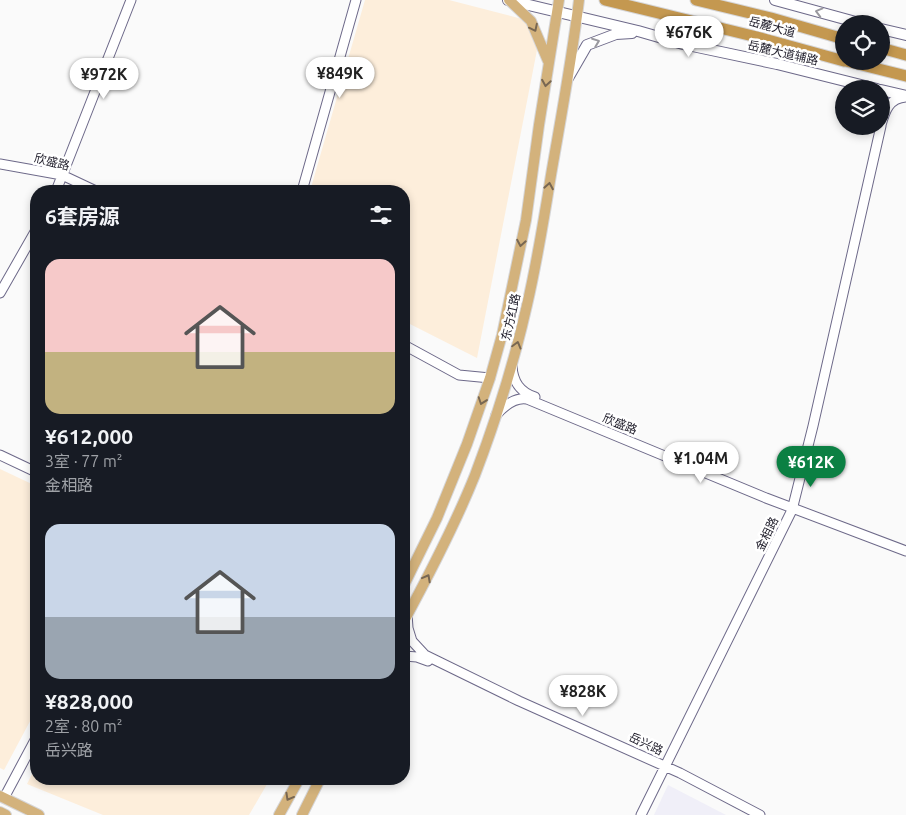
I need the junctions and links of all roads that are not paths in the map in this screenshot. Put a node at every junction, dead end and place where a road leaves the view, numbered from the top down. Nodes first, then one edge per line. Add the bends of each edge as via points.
1 (131, 0) edge
2 (356, 0) edge
3 (508, 0) edge
4 (559, 0) edge
5 (579, 0) edge
6 (605, 0) edge
7 (696, 0) edge
8 (775, 0) edge
9 (557, 12) junction
10 (835, 16) edge
11 (577, 17) junction
12 (890, 31) edge
13 (643, 32) junction
14 (906, 35) edge
15 (835, 36) edge
16 (890, 51) edge
17 (906, 55) edge
18 (835, 58) edge
19 (549, 62) junction
20 (882, 70) edge
21 (906, 76) edge
22 (568, 79) junction
23 (838, 80) edge
24 (890, 93) edge
25 (906, 97) edge
26 (890, 104) edge
27 (874, 135) edge
28 (879, 135) edge
29 (0, 164) edge
30 (62, 175) junction
31 (58, 185) edge
32 (83, 185) edge
33 (304, 185) edge
34 (30, 240) edge
35 (0, 293) edge
36 (410, 348) edge
37 (512, 364) junction
38 (490, 378) junction
39 (496, 415) junction
40 (0, 455) edge
41 (30, 469) edge
42 (790, 505) junction
43 (906, 546) edge
44 (906, 551) edge
45 (410, 573) edge
46 (410, 610) edge
47 (410, 634) edge
48 (410, 656) edge
49 (30, 748) edge
50 (662, 767) junction
51 (297, 785) edge
52 (317, 785) edge
53 (2, 797) edge
54 (0, 812) edge
55 (6, 815) edge
56 (39, 815) edge
57 (280, 815) edge
58 (302, 815) edge
59 (636, 815) edge
60 (641, 815) edge
61 (750, 815) edge
62 (760, 815) edge

1 - 30 street
2 - 33 street
3 - 9 main road, 岳麓大道辅路
3 -> 19 main road via 531,21
4 - 9 main road, 东方红路
5 - 11 main road, 东方红路
6 - 18 highway, 岳麓大道
7 - 15 highway, 岳麓大道
10 -> 8 main road
9 - 11 main road, 岳麓大道辅路
9 - 19 main road, 东方红路
11 - 13 main road, 岳麓大道辅路
11 - 22 main road, 东方红路
12 - 14 main road
22 -> 13 main road via 588,45 616,34
13 - 23 main road, 岳麓大道辅路
16 - 17 highway
19 -> 38 main road, 东方红路 via 517,265
20 - 21 highway, 岳麓大道
37 -> 22 main road, 东方红路 via 527,306
24 - 25 main road
25 - 26 street, 金相路
27 - 42 street, 金相路
28 - 42 street, 金相路 via 811,435
29 - 30 street, 欣盛路
30 - 31 street
30 - 32 street, 欣盛路
34 - 35 street
36 - 38 street via 459,375
37 - 39 main road, 东方红路
37 - 42 street, 欣盛路 via 515,380 527,394
38 -> 45 main road, 东方红路 via 453,481
39 - 42 street, 欣盛路 via 514,400 527,399
46 -> 39 main road, 东方红路 via 458,514
40 - 41 street
42 - 43 street, 欣盛路
42 - 44 street, 欣盛路
42 - 50 street, 金相路 via 778,540
47 - 50 street, 岳兴路 via 416,647 425,654
48 - 50 street, 岳兴路
49 - 53 street
50 - 59 street, 金相路
50 - 60 street, 金相路
50 - 61 street, 岳兴路
50 - 62 street, 岳兴路
51 -> 57 main road
52 - 58 main road
53 - 56 main road
54 - 55 main road

